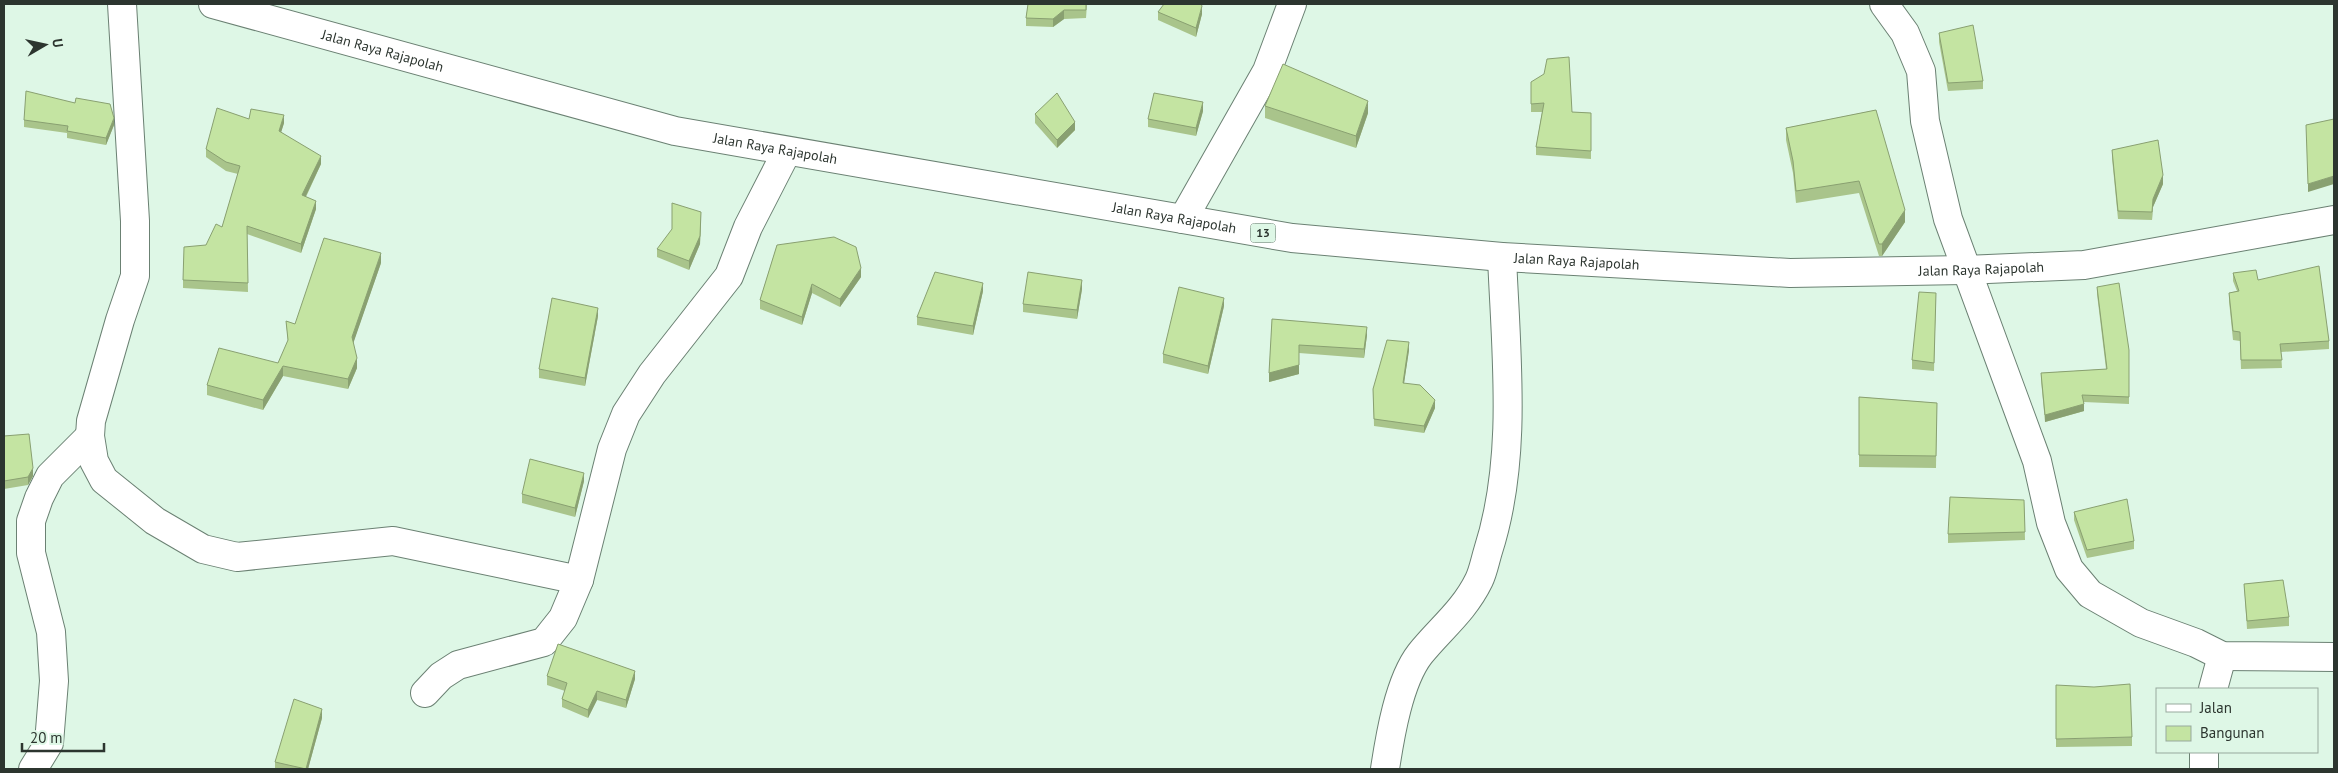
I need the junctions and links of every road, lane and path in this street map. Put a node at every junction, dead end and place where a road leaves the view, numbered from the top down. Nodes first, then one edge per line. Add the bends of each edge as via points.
1 (122, 4) edge
2 (213, 4) edge
3 (1292, 4) edge
4 (1884, 4) edge
5 (787, 151) junction
6 (1183, 219) junction
7 (2334, 220) edge
8 (1502, 258) junction
9 (1965, 270) junction
10 (90, 436) junction
11 (578, 580) junction
12 (2222, 656) junction
13 (2334, 656) edge
14 (2213, 688) edge
15 (425, 693) dead end
16 (2204, 753) edge
17 (33, 769) edge
18 (1385, 769) edge
19 (2204, 769) edge

1 - 10 main road via 135,221 134,276 97,397
2 - 5 main road, Jalan Raya Rajapolah / 13 via 675,131
3 - 6 main road via 1267,71
4 - 9 main road via 1905,33 1921,71 1925,121 1935,168 1945,211
5 - 6 main road, Jalan Raya Rajapolah / 13
5 - 11 main road via 748,227 729,276 652,374 626,414 612,449
6 - 8 main road, Jalan Raya Rajapolah / 13 via 1292,238
7 - 9 main road, Jalan Raya Rajapolah / 13 via 2084,265
8 - 9 main road, Jalan Raya Rajapolah / 13 via 1790,273
8 - 18 main road via 1506,452 1499,518 1479,580 1457,615 1419,655 1402,691 1391,729
9 - 12 main road via 2037,461 2051,523 2069,569 2098,599 2141,623
10 - 11 main road via 94,461 104,480 155,521 203,549 238,557 393,541
10 - 17 main road via 50,476 31,522 31,553 51,632 54,681 49,743
11 - 15 main road via 563,618 544,642 458,665 441,676
12 - 13 main road
12 - 14 main road
16 - 19 main road

